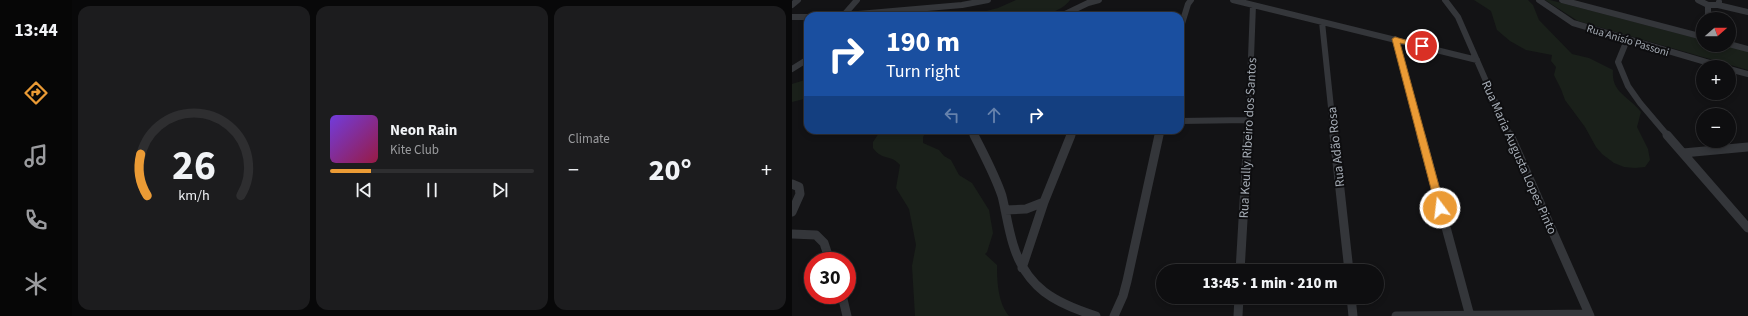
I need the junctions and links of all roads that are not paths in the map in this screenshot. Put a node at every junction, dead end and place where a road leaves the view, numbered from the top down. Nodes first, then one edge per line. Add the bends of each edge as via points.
1 (798, 0) edge
2 (857, 0) edge
3 (988, 0) edge
4 (1099, 0) edge
5 (1191, 0) edge
6 (1233, 0) edge
7 (1445, 0) edge
8 (1539, 0) edge
9 (1562, 0) edge
10 (1698, 0) edge
11 (1718, 2) edge
12 (1253, 5) junction
13 (1708, 5) junction
14 (792, 6) edge
15 (846, 12) edge
16 (886, 12) edge
17 (1069, 12) edge
18 (1708, 12) edge
19 (1748, 12) edge
20 (1184, 15) edge
21 (792, 17) edge
22 (804, 17) edge
23 (1322, 22) junction
24 (1696, 35) edge
25 (1395, 39) junction
26 (1627, 40) junction
27 (1736, 46) edge
28 (1748, 49) edge
29 (1477, 60) junction
30 (1698, 60) edge
31 (804, 62) edge
32 (795, 68) edge
33 (1736, 71) edge
34 (1748, 74) edge
35 (1248, 120) junction
36 (1184, 121) edge
37 (974, 134) edge
38 (1071, 134) edge
39 (1159, 134) edge
40 (1748, 147) edge
41 (1683, 153) junction
42 (792, 184) edge
43 (1044, 202) junction
44 (1005, 210) junction
45 (792, 212) edge
46 (1748, 228) edge
47 (792, 234) edge
48 (827, 252) edge
49 (1240, 264) edge
50 (1348, 264) edge
51 (1022, 268) junction
52 (845, 304) edge
53 (1239, 304) edge
54 (1352, 304) edge
55 (1469, 315) edge
56 (1590, 315) edge
57 (847, 316) edge
58 (1096, 316) edge
59 (1114, 316) edge
60 (1238, 316) edge
61 (1353, 316) edge
62 (1396, 316) edge

1 - 14 street
2 - 15 street
3 - 16 street
4 - 17 street
5 - 20 street
6 - 12 street
7 - 29 street, Rua Maria Augusta Lopes Pinto via 1458,17
8 - 26 street, Rua Anisío Passoni via 1573,23
9 - 24 street
10 - 13 street
11 - 13 street
11 - 19 street
12 - 23 street
12 - 35 street, Rua Keully Ribeiro dos Santos
13 - 18 street
21 - 22 street
23 - 25 street
23 - 50 street, Rua Adão Rosa
25 - 29 street
25 - 55 street
26 - 30 street, Rua Anisío Passoni
26 - 41 street via 1618,62 1628,86
27 - 28 street
29 - 56 street, Rua Maria Augusta Lopes Pinto
31 - 32 street
33 - 34 street
35 - 36 street
35 - 49 street, Rua Keully Ribeiro dos Santos
37 - 44 street
38 - 43 street
39 - 59 street via 1127,281
40 - 41 street
41 - 46 street
42 - 45 street via 799,187 800,194
43 - 44 street via 1026,209
43 - 51 street
44 - 51 street
47 - 48 street via 816,235 824,243
51 - 58 street via 1049,298
52 - 57 street
53 - 60 street
54 - 61 street
55 - 56 street
55 - 62 street

